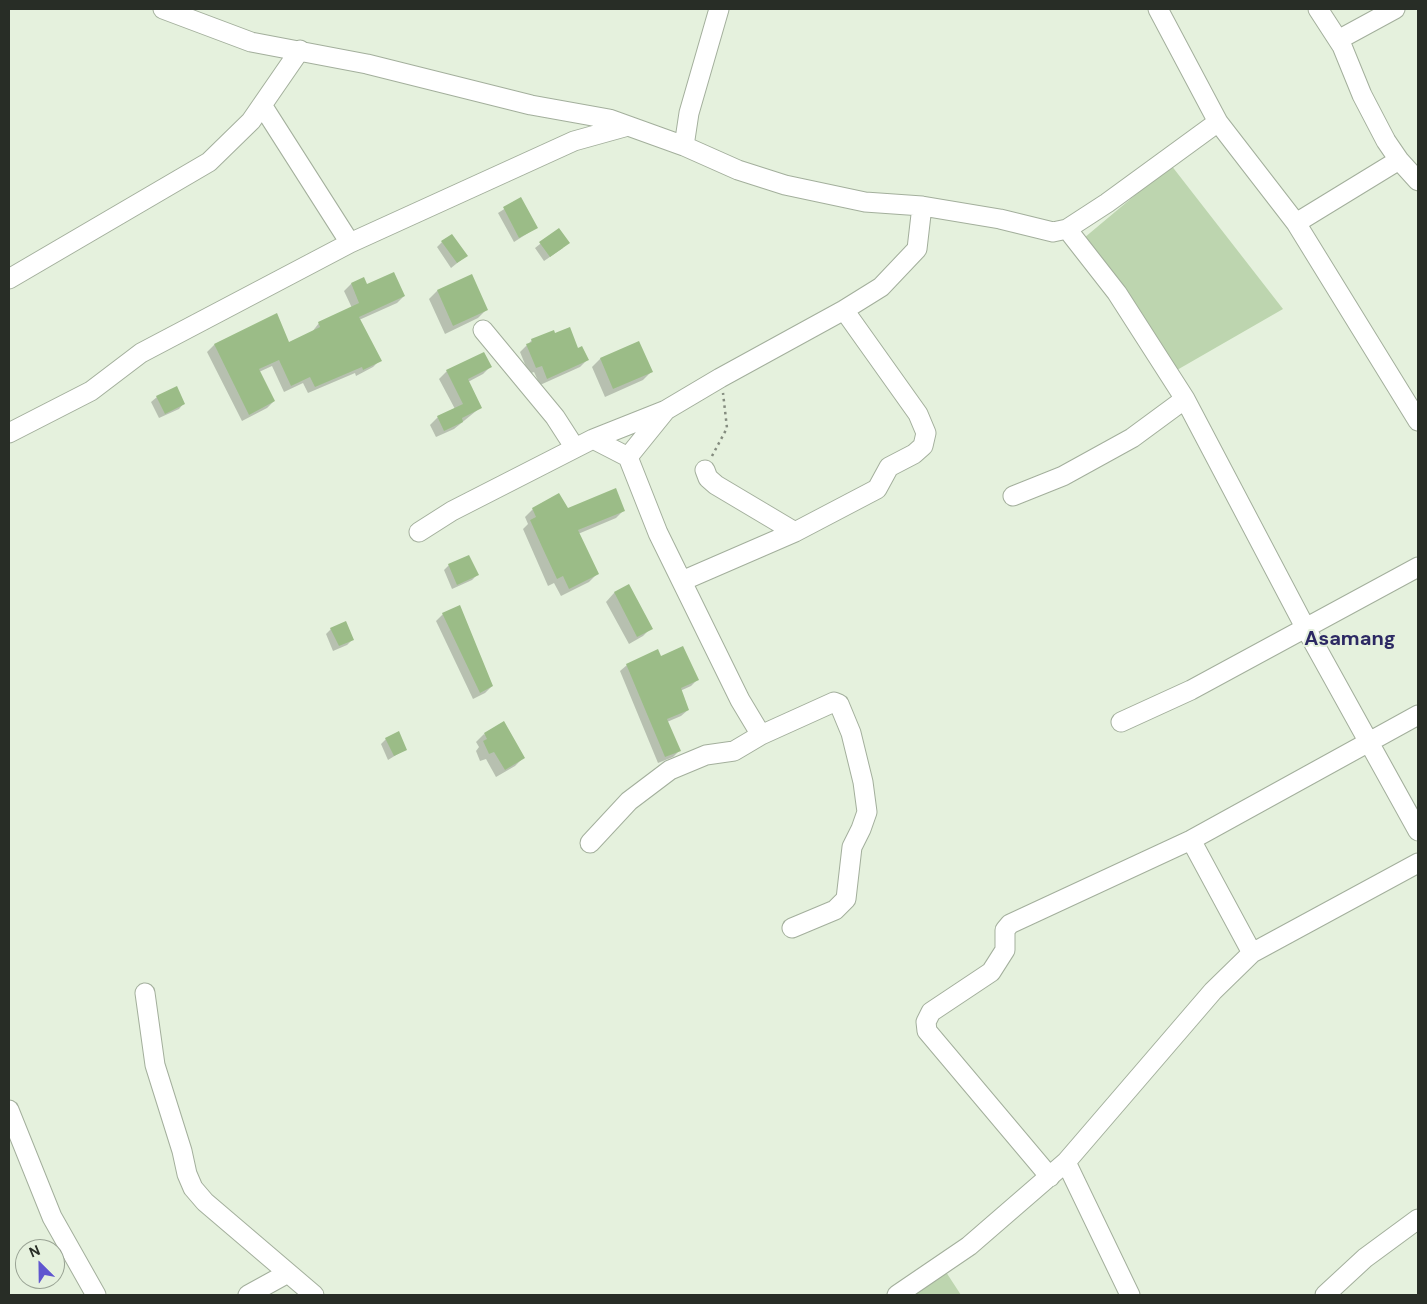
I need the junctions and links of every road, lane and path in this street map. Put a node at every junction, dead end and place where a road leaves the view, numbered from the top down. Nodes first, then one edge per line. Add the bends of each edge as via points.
1 (163, 9) edge
2 (719, 9) edge
3 (1158, 9) edge
4 (1318, 9) edge
5 (1395, 9) edge
6 (1338, 40) junction
7 (300, 50) junction
8 (262, 105) junction
9 (1218, 122) junction
10 (628, 126) junction
11 (684, 146) junction
12 (1399, 160) junction
13 (1418, 182) edge
14 (922, 206) junction
15 (1296, 224) junction
16 (1067, 229) junction
17 (350, 243) junction
18 (9, 279) edge
19 (844, 310) junction
20 (482, 330) dead end
21 (720, 378) junction
22 (1185, 399) junction
23 (666, 410) junction
24 (1418, 420) edge
25 (9, 433) edge
26 (593, 439) junction
27 (575, 448) junction
28 (628, 457) junction
29 (705, 470) joint
30 (1013, 496) dead end
31 (419, 532) dead end
32 (795, 532) junction
33 (1418, 567) edge
34 (682, 581) junction
35 (1305, 627) junction
36 (1418, 715) edge
37 (1121, 722) dead end
38 (761, 735) junction
39 (1369, 742) junction
40 (1418, 831) edge
41 (1191, 840) junction
42 (590, 843) dead end
43 (1418, 863) edge
44 (792, 928) dead end
45 (1252, 953) junction
46 (145, 993) dead end
47 (9, 1110) edge
48 (1066, 1162) junction
49 (1050, 1177) junction
50 (1418, 1219) edge
51 (288, 1273) junction
52 (96, 1295) edge
53 (248, 1295) edge
54 (314, 1295) edge
55 (897, 1295) edge
56 (1130, 1295) edge
57 (1325, 1295) edge

1 - 7 street via 251,42
2 - 11 street via 689,113
3 - 9 street
4 - 6 street
5 - 6 street
6 - 12 street via 1362,95
7 - 8 street
7 - 10 street via 414,74 531,105 609,119
8 - 17 street
8 - 18 street via 208,162
9 - 15 street
9 - 16 street
10 - 11 street
10 - 17 street via 574,142
11 - 14 street via 785,186 865,202
12 - 13 street
12 - 15 street
14 - 16 street via 1053,232
14 - 19 street via 918,242 911,257 882,287
15 - 24 street
16 - 22 street via 1117,293
17 - 25 street via 142,353 91,391
19 - 21 street
19 - 32 street via 918,414 926,432 925,440 914,454 889,467 877,489
20 - 27 street via 554,417
21 - 23 street
21 - 29 path via 727,428
22 - 30 street via 1132,438 1064,476
22 - 35 street
23 - 26 street
23 - 28 street
26 - 27 street
26 - 28 street
27 - 31 street via 452,511
28 - 34 street via 658,533
29 - 32 street via 716,486
32 - 34 street
33 - 35 street
34 - 38 street via 740,700
35 - 37 street via 1191,690
35 - 39 street
36 - 39 street
38 - 42 street via 734,751 706,755 670,770 629,801
38 - 44 street via 834,702 839,704 851,733 863,782 867,812 852,847 846,899 835,910
39 - 40 street
39 - 41 street
41 - 45 street
41 - 49 street via 1010,924 1005,930 1004,950 991,972 931,1012 926,1022 927,1031
43 - 45 street
45 - 48 street via 1207,998
46 - 51 street via 155,1065 186,1174 193,1188
47 - 52 street via 52,1217
48 - 49 street
48 - 56 street
49 - 55 street via 970,1246
50 - 57 street via 1366,1258
51 - 53 street
51 - 54 street

